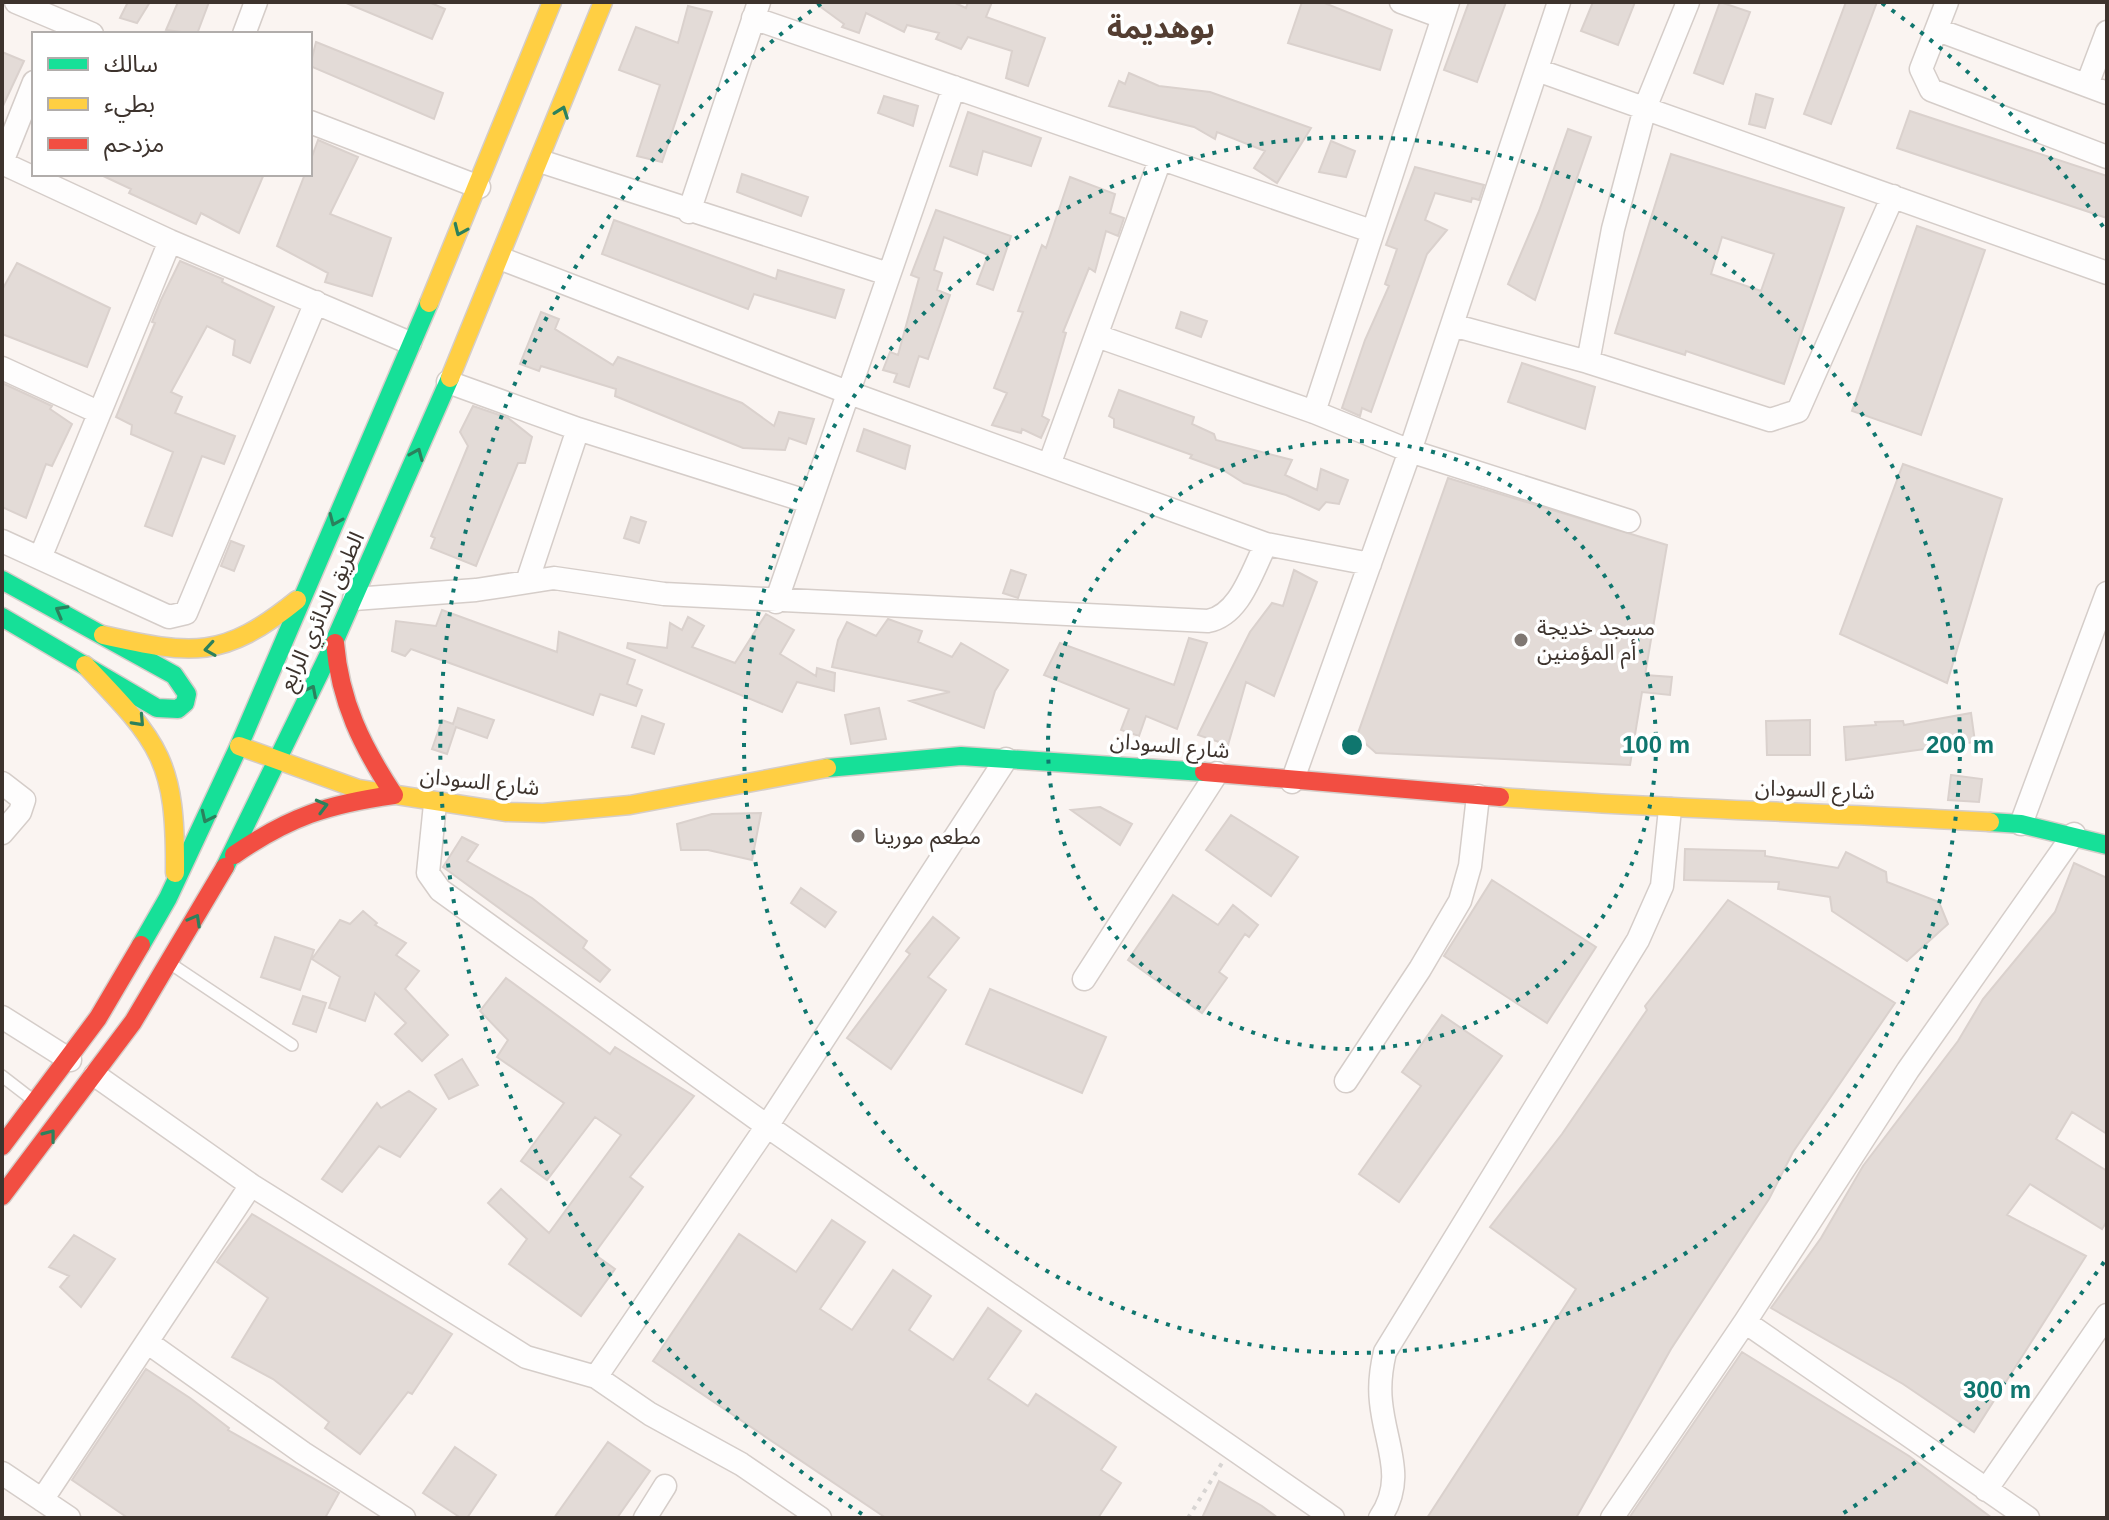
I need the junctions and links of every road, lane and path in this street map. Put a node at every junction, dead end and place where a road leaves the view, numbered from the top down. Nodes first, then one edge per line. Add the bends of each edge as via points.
1 (16, 2) edge
2 (256, 2) edge
3 (552, 2) edge
4 (603, 2) edge
5 (1401, 2) edge
6 (1559, 2) edge
7 (1688, 2) edge
8 (1947, 2) edge
9 (756, 10) edge
10 (1445, 10) edge
11 (56, 27) edge
12 (1938, 30) junction
13 (82, 32) edge
14 (245, 32) edge
15 (2107, 32) edge
16 (1537, 70) junction
17 (32, 87) edge
18 (954, 87) junction
19 (2097, 89) edge
20 (1645, 108) junction
21 (312, 123) edge
22 (2107, 157) edge
23 (1160, 160) junction
24 (2, 162) edge
25 (543, 162) junction
26 (479, 187) junction
27 (1893, 196) junction
28 (689, 212) junction
29 (1371, 231) junction
30 (170, 241) junction
31 (502, 259) junction
32 (2107, 273) edge
33 (888, 274) junction
34 (316, 302) junction
35 (1452, 325) junction
36 (1097, 336) junction
37 (410, 343) junction
38 (1588, 362) junction
39 (2, 368) edge
40 (448, 382) junction
41 (847, 392) junction
42 (98, 412) junction
43 (1314, 412) junction
44 (578, 429) junction
45 (1410, 451) junction
46 (1049, 465) junction
47 (809, 502) junction
48 (1629, 521) dead end
49 (2, 541) edge
50 (1266, 544) junction
51 (40, 558) junction
52 (1370, 564) junction
53 (2, 580) edge
54 (527, 582) junction
55 (2107, 593) edge
56 (300, 597) junction
57 (354, 599) junction
58 (776, 602) junction
59 (2, 617) edge
60 (103, 635) junction
61 (335, 643) junction
62 (85, 665) junction
63 (239, 746) junction
64 (1006, 759) junction
65 (276, 761) junction
66 (1217, 773) junction
67 (1292, 782) junction
68 (2, 783) edge
69 (394, 795) junction
70 (1478, 796) junction
71 (435, 804) junction
72 (1670, 809) junction
73 (2021, 824) junction
74 (2, 833) edge
75 (2074, 834) junction
76 (2107, 845) edge
77 (230, 857) junction
78 (175, 883) junction
79 (170, 964) junction
80 (1084, 979) dead end
81 (2, 1017) edge
82 (292, 1045) dead end
83 (70, 1060) junction
84 (95, 1075) junction
85 (2, 1076) edge
86 (1346, 1081) dead end
87 (36, 1103) junction
88 (767, 1126) junction
89 (2, 1146) edge
90 (251, 1185) junction
91 (2, 1196) edge
92 (2107, 1315) edge
93 (1745, 1322) junction
94 (147, 1342) junction
95 (596, 1377) junction
96 (1232, 1448) junction
97 (2, 1473) edge
98 (665, 1486) dead end
99 (1986, 1490) junction
100 (42, 1500) junction
101 (69, 1518) edge
102 (404, 1518) edge
103 (645, 1518) edge
104 (820, 1518) edge
105 (1188, 1518) edge
106 (1333, 1518) edge
107 (1380, 1518) edge
108 (1612, 1518) edge
109 (2028, 1518) edge

1 - 11 street
2 - 14 street
3 - 26 main road, الطريق الدائري الرابع
25 -> 4 main road, الطريق الدائري الرابع
5 - 10 street
6 - 16 street
7 - 20 street
8 - 12 street
9 - 18 street
9 - 28 street
10 - 29 street
11 - 13 street
12 - 19 street
12 - 22 street via 1921,69 1931,90
15 - 19 street
16 - 20 street
16 - 35 street
17 - 24 street
18 - 23 street
18 - 33 street
20 - 27 street
20 - 38 street via 1613,229
21 - 26 street
23 - 29 street
23 - 36 street
24 - 30 street
25 - 28 street
25 - 31 main road, الطريق الدائري الرابع
26 -> 37 main road, الطريق الدائري الرابع
27 - 32 street
27 - 38 street via 1798,411 1770,420
28 - 33 street
29 - 43 street
30 - 34 street
30 - 42 street
31 - 40 main road, الطريق الدائري الرابع
31 - 41 street
33 - 41 street
34 - 37 street
34 - 51 street via 186,613 169,617
35 - 38 street
35 - 45 street
36 - 43 street
36 - 46 street
37 -> 56 main road, الطريق الدائري الرابع
39 - 42 street
40 - 44 street
57 -> 40 main road, الطريق الدائري الرابع
41 - 46 street
41 - 47 street
42 - 51 street
43 - 45 street
44 - 47 street
44 - 54 street
45 - 48 street
45 - 52 street
46 - 50 street
47 - 58 street
49 - 51 street
50 - 52 street
50 - 58 street via 1234,606 1223,618 1208,621
52 - 67 street
60 -> 53 main road
54 - 57 street
54 - 58 street via 578,579 610,589
55 - 73 street
56 -> 60 main road via 264,629 212,650 183,652
56 - 63 main road, الطريق الدائري الرابع
57 - 61 main road, الطريق الدائري الرابع
59 - 62 main road
60 - 62 main road via 174,675 187,694 185,703 178,709 157,708
65 -> 61 main road, الطريق الدائري الرابع
61 - 69 main road via 339,689 353,731
62 -> 78 main road via 160,749 171,778 176,818
63 - 65 main road, شارع السودان
63 -> 78 main road, الطريق الدائري الرابع
64 - 66 main road, شارع السودان
64 - 71 main road, شارع السودان via 879,760 630,805 543,813
64 - 88 street
65 - 69 main road, شارع السودان via 358,789
65 - 77 main road, الطريق الدائري الرابع
66 - 67 main road, شارع السودان
66 - 80 street
67 - 70 main road, شارع السودان
68 - 74 street via 24,800
69 - 71 main road, شارع السودان
77 -> 69 main road via 280,821 310,809
70 - 72 main road, شارع السودان
70 - 86 street via 1460,901
71 - 88 street via 428,873 440,890
72 - 73 main road, شارع السودان
72 - 107 street via 1662,886 1638,940 1385,1352 1381,1405 1395,1472 1394,1490
73 - 75 main road, شارع السودان
75 - 76 main road, شارع السودان
75 - 93 street via 1908,1070
79 -> 77 main road, الطريق الدائري الرابع
78 - 83 main road, الطريق الدائري الرابع
79 - 82 lane
79 - 84 main road, الطريق الدائري الرابع
81 - 83 street
83 - 87 main road, الطريق الدائري الرابع
84 - 90 street
91 -> 84 main road, الطريق الدائري الرابع
85 - 87 lane
87 - 89 main road, الطريق الدائري الرابع
88 - 95 street
88 - 96 street
90 - 94 street
90 - 95 street via 526,1357
92 - 99 street
93 - 99 street
93 - 108 street
94 - 100 street
94 - 102 street
95 - 104 street
96 - 105 path
96 - 106 street
97 - 100 street
98 - 103 street
99 - 109 street
100 - 101 street

